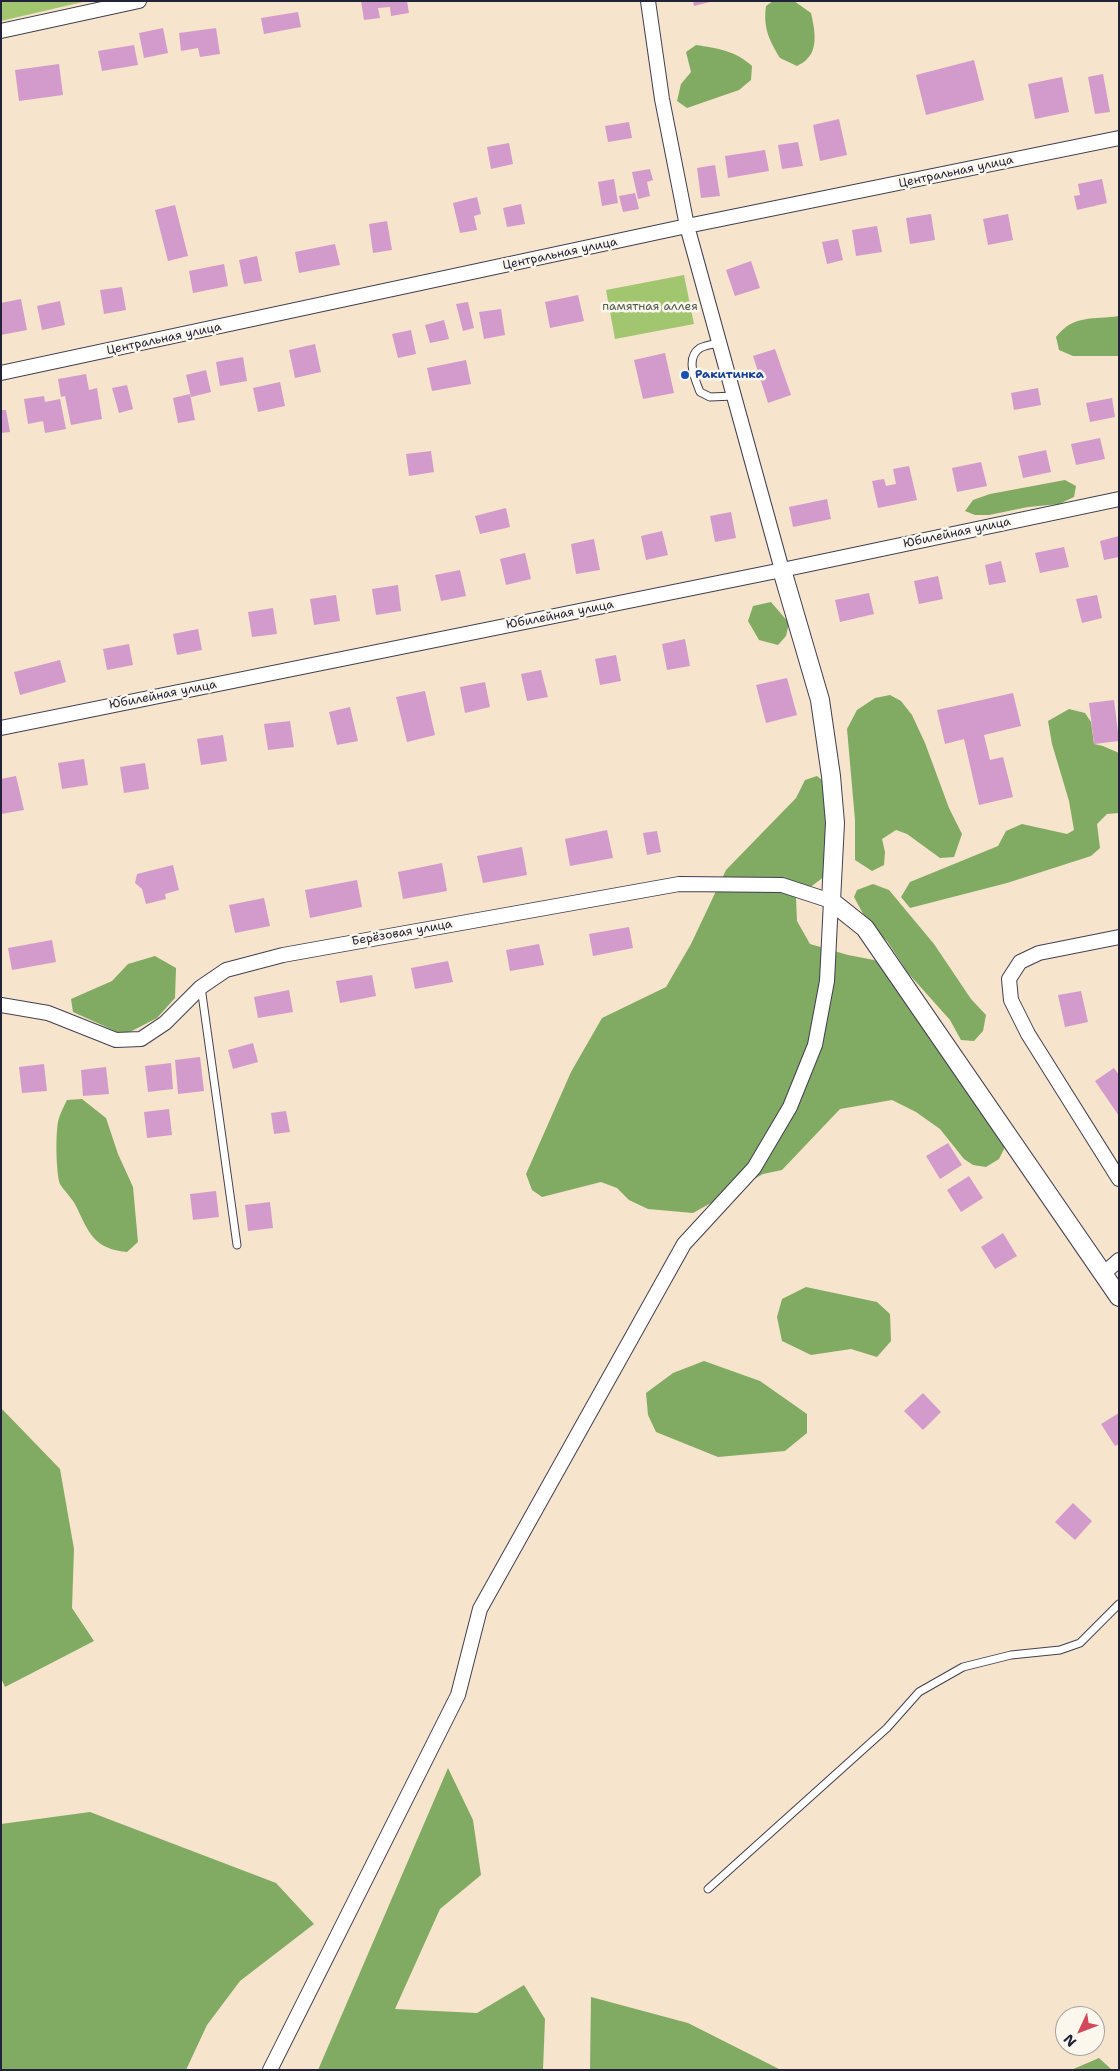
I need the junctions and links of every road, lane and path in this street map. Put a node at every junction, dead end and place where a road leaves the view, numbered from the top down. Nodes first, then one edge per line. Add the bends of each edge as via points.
1 (139, 1) edge
2 (648, 1) edge
3 (1, 31) edge
4 (1119, 138) edge
5 (687, 226) junction
6 (720, 343) junction
7 (1, 373) edge
8 (734, 396) junction
9 (1119, 499) edge
10 (782, 570) junction
11 (1, 728) edge
12 (831, 901) junction
13 (1119, 937) edge
14 (201, 987) junction
15 (1, 1005) edge
16 (1119, 1180) edge
17 (237, 1245) dead end
18 (1119, 1260) edge
19 (1103, 1274) junction
20 (1119, 1296) edge
21 (1119, 1604) edge
22 (708, 1889) dead end
23 (270, 2070) edge

1 - 3 street
2 - 5 street via 662,99
4 - 5 street, Центральная улица
5 - 6 street
5 - 7 street, Центральная улица
6 - 8 street
6 - 8 lane via 701,348 694,355 692,371 700,392 710,398
8 - 10 street
9 - 10 street, Юбилейная улица
10 - 11 street, Юбилейная улица
10 - 12 street via 820,700 830,766 834,823
12 - 14 street, Берёзовая улица via 782,885 679,884 283,955 226,970
12 - 19 street via 865,928
12 - 23 street via 827,981 814,1046 790,1107 754,1168 684,1244 480,1609 458,1695
13 - 16 street via 1039,953 1020,962 1009,979 1011,1000 1028,1034
14 - 15 street, Берёзовая улица via 165,1023 141,1039 116,1040 48,1013
14 - 17 lane
18 - 19 street
19 - 20 street
21 - 22 lane via 1080,1643 1060,1650 1011,1655 963,1667 918,1692 887,1728

